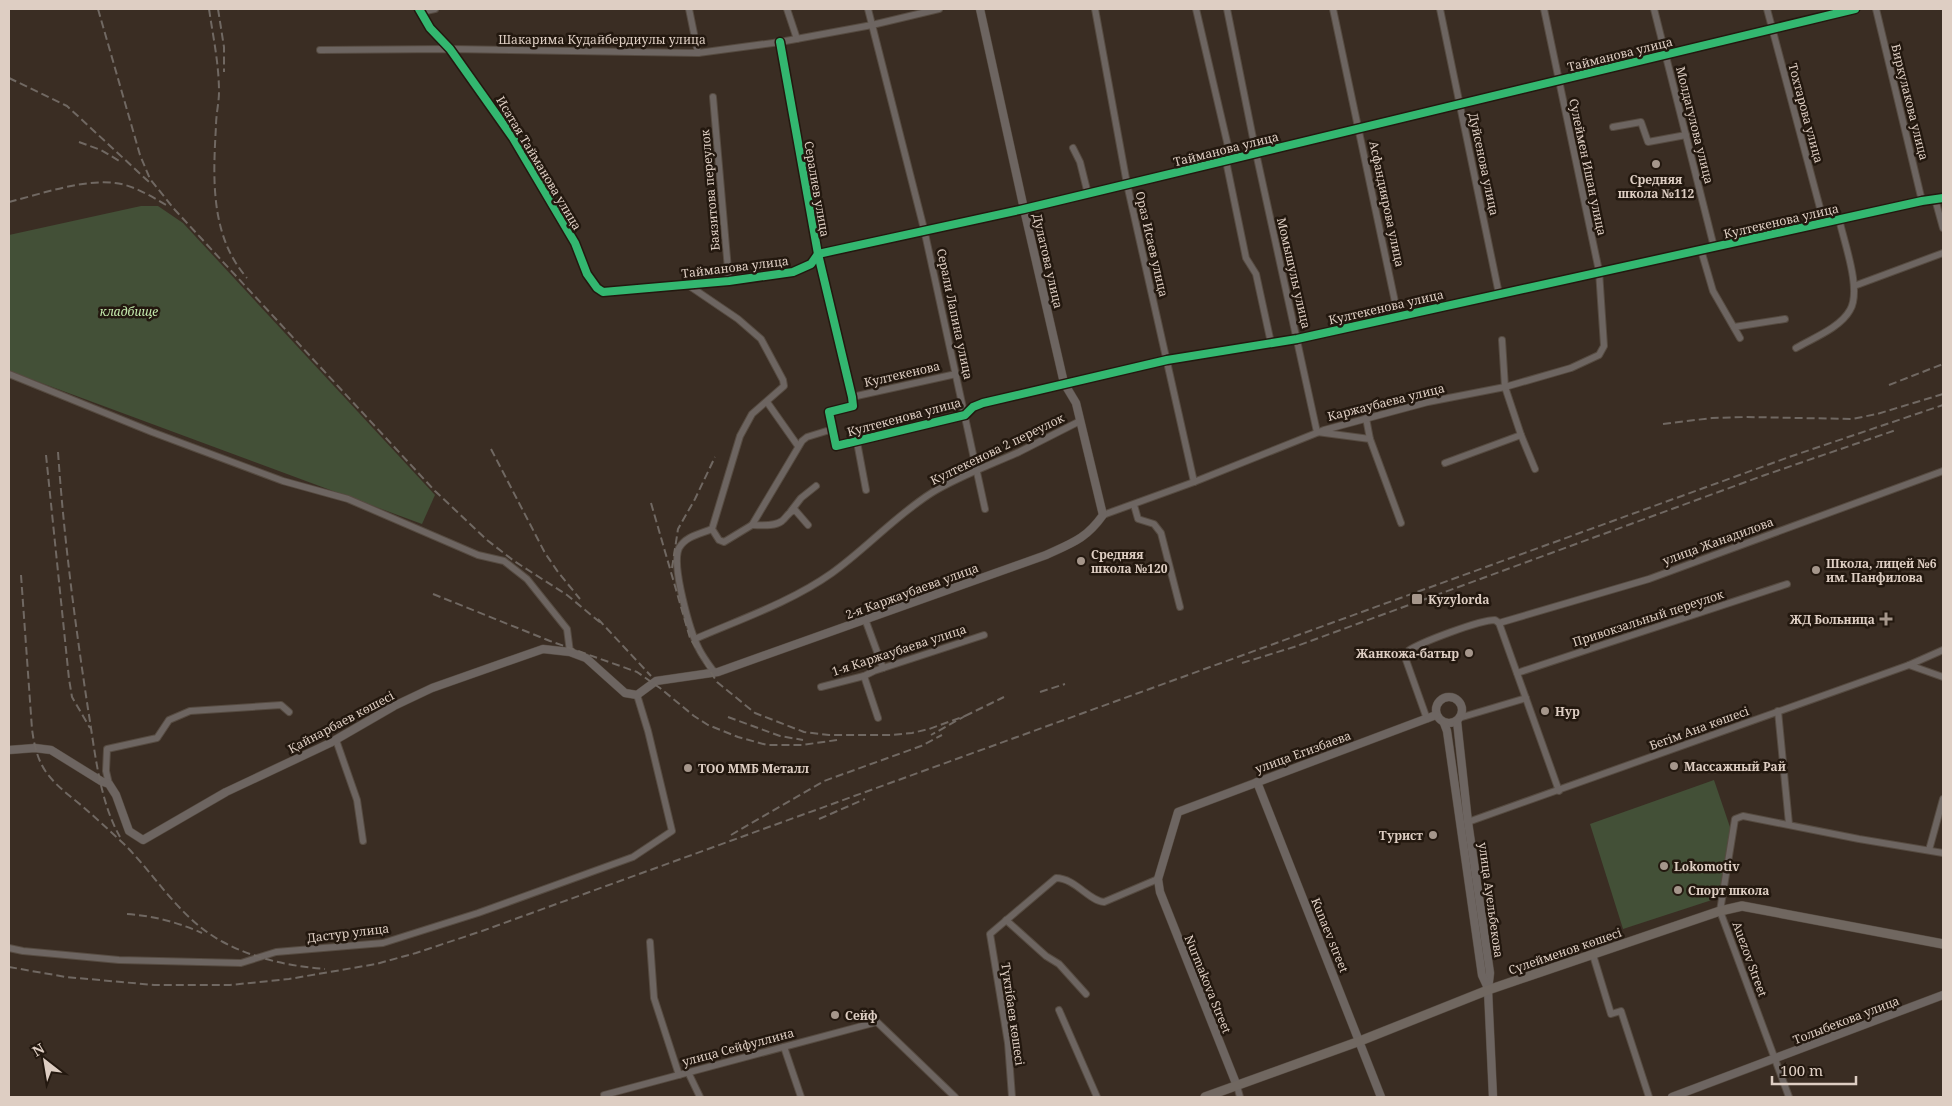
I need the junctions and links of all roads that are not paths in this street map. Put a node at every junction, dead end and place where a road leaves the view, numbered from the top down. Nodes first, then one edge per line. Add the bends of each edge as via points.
1 (435, 9) edge
2 (690, 9) edge
3 (787, 9) edge
4 (868, 9) edge
5 (939, 9) edge
6 (980, 9) edge
7 (1095, 9) edge
8 (1196, 9) edge
9 (1227, 9) edge
10 (1334, 9) edge
11 (1440, 9) edge
12 (1544, 9) edge
13 (1654, 9) edge
14 (1767, 9) edge
15 (1855, 9) edge
16 (1876, 9) edge
17 (420, 10) edge
18 (872, 26) junction
19 (1772, 29) junction
20 (796, 39) junction
21 (780, 42) junction
22 (450, 49) junction
23 (320, 50) dead end
24 (698, 52) junction
25 (1666, 55) junction
26 (1559, 80) junction
27 (712, 97) dead end
28 (1460, 104) junction
29 (1613, 127) dead end
30 (1360, 128) junction
31 (1686, 135) junction
32 (1073, 148) dead end
33 (1256, 154) junction
34 (1229, 160) junction
35 (1127, 184) junction
36 (1088, 194) junction
37 (1943, 198) edge
38 (1935, 199) junction
39 (1922, 201) junction
40 (1024, 209) junction
41 (1839, 219) junction
42 (1824, 223) junction
43 (1943, 228) edge
44 (924, 229) junction
45 (1714, 247) junction
46 (1701, 250) junction
47 (1943, 252) edge
48 (818, 254) junction
49 (1599, 271) junction
50 (729, 281) junction
51 (688, 284) junction
52 (1854, 286) junction
53 (603, 292) joint
54 (1499, 294) junction
55 (1398, 316) junction
56 (1785, 319) dead end
57 (1734, 327) junction
58 (1740, 338) dead end
59 (1297, 339) junction
60 (1502, 340) dead end
61 (1271, 343) junction
62 (1796, 348) dead end
63 (1167, 360) junction
64 (9, 374) edge
65 (956, 374) junction
66 (1064, 383) junction
67 (1505, 387) junction
68 (852, 397) junction
69 (766, 402) junction
70 (965, 415) junction
71 (1366, 418) junction
72 (1080, 421) junction
73 (833, 429) junction
74 (1318, 432) junction
75 (1521, 435) junction
76 (1370, 439) junction
77 (857, 442) junction
78 (798, 446) junction
79 (1445, 463) dead end
80 (978, 469) junction
81 (1535, 469) dead end
82 (1943, 472) edge
83 (1194, 482) junction
84 (816, 486) dead end
85 (866, 490) dead end
86 (1134, 504) junction
87 (985, 509) dead end
88 (791, 511) junction
89 (1103, 515) junction
90 (1401, 524) dead end
91 (808, 525) dead end
92 (752, 526) junction
93 (712, 529) junction
94 (1787, 584) dead end
95 (1180, 607) dead end
96 (865, 619) junction
97 (1499, 623) junction
98 (984, 635) dead end
99 (695, 639) junction
100 (1943, 650) edge
101 (570, 652) junction
102 (1909, 665) junction
103 (883, 668) junction
104 (716, 672) junction
105 (1517, 673) junction
106 (864, 676) junction
107 (1943, 677) edge
108 (821, 687) dead end
109 (637, 695) junction
110 (1526, 698) junction
111 (1778, 711) junction
112 (289, 712) dead end
113 (1436, 716) junction
114 (878, 718) dead end
115 (1426, 719) junction
116 (1458, 720) junction
117 (1444, 722) junction
118 (336, 740) junction
119 (9, 750) edge
120 (1257, 782) junction
121 (109, 784) junction
122 (1559, 791) junction
123 (1943, 799) edge
124 (1464, 824) junction
125 (1790, 824) junction
126 (363, 841) dead end
127 (1929, 850) junction
128 (1943, 853) edge
129 (1158, 879) junction
130 (1720, 911) junction
131 (1006, 920) junction
132 (650, 942) dead end
133 (1943, 944) edge
134 (9, 948) edge
135 (1593, 955) junction
136 (1488, 990) junction
137 (1086, 994) dead end
138 (1943, 995) edge
139 (1059, 1010) dead end
140 (1360, 1041) junction
141 (784, 1047) junction
142 (1774, 1058) junction
143 (688, 1072) junction
144 (678, 1075) junction
145 (1237, 1086) junction
146 (604, 1095) dead end
147 (700, 1097) edge
148 (801, 1097) edge
149 (954, 1097) edge
150 (1012, 1097) edge
151 (1097, 1097) edge
152 (1205, 1097) edge
153 (1240, 1097) edge
154 (1382, 1097) edge
155 (1493, 1097) edge
156 (1649, 1097) edge
157 (1672, 1097) edge
158 (1789, 1097) edge

1 - 17 street
2 - 24 street
3 - 20 street
4 - 18 street, Серали Лапина улица
5 - 18 street, Шакарима Кудайбердиулы улица
6 - 40 street, Дулатова улица
7 - 35 street, Ораз Исаев улица
8 - 34 street
9 - 33 street, Момышулы улица
10 - 30 street, Асфандиярова улица
11 - 28 street, Дуйсенова улица
12 - 26 street, Сулеймен Ишан улица
13 - 25 street, Молдагулова улица
14 - 19 street, Тохтарова улица
15 - 19 street, Тайманова улица
16 - 39 street, Биркулакова улица
17 - 22 street, Исатая Тайманова улица via 430,28
18 - 20 street, Шакарима Кудайбердиулы улица
18 - 44 street, Серали Лапина улица
19 - 25 street, Тайманова улица
19 - 42 street, Тохтарова улица
20 - 21 street, Шакарима Кудайбердиулы улица
21 - 24 street, Шакарима Кудайбердиулы улица
21 - 48 street, Сералиев улица
22 - 23 street, Шакарима Кудайбердиулы улица
22 - 24 street, Шакарима Кудайбердиулы улица
22 - 53 street, Исатая Тайманова улица via 513,138 575,244 587,274
25 - 26 street, Тайманова улица
25 - 31 street, Молдагулова улица
26 - 28 street, Тайманова улица
26 - 49 street, Сулеймен Ишан улица
27 - 50 street, Баязитова переулок
28 - 30 street, Тайманова улица
28 - 54 street, Дуйсенова улица
29 - 31 street via 1641,122 1648,142
30 - 33 street, Тайманова улица
30 - 55 street, Асфандиярова улица
31 - 45 street, Молдагулова улица
32 - 36 street
33 - 34 street, Тайманова улица
33 - 59 street, Момышулы улица
34 - 35 street, Тайманова улица
34 - 61 street via 1246,258 1256,274
35 - 36 street, Тайманова улица
35 - 63 street, Ораз Исаев улица
36 - 40 street, Тайманова улица
37 - 38 street, Култекенова улица
38 - 39 street, Култекенова улица
38 - 43 street
39 - 41 street, Култекенова улица
40 - 44 street, Тайманова улица
40 - 66 street, Дулатова улица
41 - 42 street, Култекенова улица
41 - 52 street
42 - 45 street, Култекенова улица
44 - 48 street, Тайманова улица
44 - 65 street, Серали Лапина улица
45 - 46 street, Култекенова улица
46 - 49 street, Култекенова улица
46 - 57 street via 1713,291
47 - 52 street
48 - 50 street, Тайманова улица via 810,264 793,272
48 - 68 street, Сералиев улица
49 - 54 street, Култекенова улица
49 - 67 street, Каржаубаева улица via 1603,351 1572,368
50 - 51 street, Тайманова улица
51 - 53 street, Тайманова улица
51 - 69 street via 738,319 760,339 784,386
52 - 62 street via 1850,312 1836,325
54 - 55 street, Култекенова улица
55 - 59 street, Култекенова улица
56 - 57 street
57 - 58 street
59 - 61 street, Култекенова улица
59 - 74 street, Момышулы улица
60 - 67 street
61 - 63 street, Култекенова улица
63 - 66 street, Култекенова улица
63 - 83 street, Ораз Исаев улица
64 - 101 street via 152,432 283,481 348,499 478,555 504,561 527,579 567,629
65 - 68 street, Култекенова
65 - 70 street, Серали Лапина улица
66 - 70 street, Култекенова улица via 983,403
66 - 72 street, Дулатова улица via 1076,403
67 - 71 street, Каржаубаева улица
67 - 75 street
68 - 73 street via 853,406 829,412
69 - 78 street
69 - 93 street via 752,414 740,436
70 - 77 street, Култекенова улица
70 - 80 street, Серали Лапина улица
71 - 74 street, Каржаубаева улица
71 - 76 street
72 - 80 street, Култекенова 2 переулок
72 - 89 street, Дулатова улица
73 - 77 street, Култекенова улица via 836,446
73 - 78 street via 807,437
74 - 76 street
74 - 83 street, Каржаубаева улица
75 - 79 street
75 - 81 street
76 - 90 street
77 - 85 street
78 - 92 street
80 - 87 street, Серали Лапина улица
80 - 99 street, Култекенова 2 переулок via 932,493 830,574
82 - 97 street, улица Жанадилова via 1649,579
83 - 86 street, Каржаубаева улица
84 - 88 street
86 - 89 street, Каржаубаева улица
86 - 95 street via 1138,519 1154,524 1161,532
88 - 91 street via 795,510
88 - 92 street via 775,524
89 - 96 street, 2-я Каржаубаева улица via 1083,538
92 - 93 street via 724,542
93 - 99 street via 683,542 676,561
94 - 105 street, Привокзальный переулок
96 - 103 street
96 - 104 street, 2-я Каржаубаева улица
97 - 105 street
97 - 115 street, улица Жанадилова via 1489,620 1408,651 1406,660
98 - 103 street, 1-я Каржаубаева улица
99 - 104 street
100 - 102 street, Бегім Ана көшесі
101 - 109 street, Қайнарбаев көшесі via 586,658 625,693
101 - 118 street, Қайнарбаев көшесі via 543,649 432,688
102 - 107 street
102 - 111 street, Бегім Ана көшесі
103 - 106 street, 1-я Каржаубаева улица
104 - 109 street via 656,681
105 - 110 street
106 - 108 street, 1-я Каржаубаева улица
106 - 114 street
109 - 134 street, Дастур улица via 672,831 633,857 478,913 383,943 276,952 241,963 119,960
110 - 116 street
110 - 122 street
111 - 122 street, Бегім Ана көшесі
111 - 125 street
112 - 121 street via 281,705 190,711 169,720 157,738 107,749
113 - 115 street, улица Егизбаева
113 - 116 street via 1439,702 1448,697 1460,704 1462,709
113 - 117 street
115 - 120 street, улица Егизбаева
116 - 117 street
116 - 124 street, улица Ауельбекова
117 - 124 street, улица Ауельбекова
118 - 121 street, Қайнарбаев көшесі via 226,792 143,840 129,831
118 - 126 street via 357,800
119 - 121 street via 51,750
120 - 129 street, улица Егизбаева via 1178,812
120 - 140 street, Kunaev street
122 - 124 street, Бегім Ана көшесі
123 - 127 street
124 - 136 street, улица Ауельбекова via 1490,973
125 - 127 street
125 - 130 street, Auezov Street via 1743,816 1735,819
127 - 128 street
129 - 131 street via 1104,902 1056,878
129 - 145 street, Nurmakova Street via 1177,937
130 - 133 main road, Сүлейменов көшесі via 1742,906
130 - 135 main road, Сүлейменов көшесі
130 - 142 street, Auezov Street
131 - 137 street via 1059,964
131 - 150 street, Түктібаев көшесі via 990,934 1008,1043
132 - 144 street via 654,998
135 - 136 main road, Сүлейменов көшесі
135 - 156 street via 1611,1014 1620,1011
136 - 140 main road, Сүлейменов көшесі
136 - 155 street, улица Ауельбекова
138 - 142 street, Толыбекова улица
139 - 151 street
140 - 145 main road, Сүлейменов көшесі
140 - 154 street, Kunaev street
141 - 143 street, улица Сейфуллина
141 - 148 street
141 - 149 street, улица Сейфуллина via 877,1022
142 - 157 street, Толыбекова улица
142 - 158 street, Auezov Street
143 - 144 street, улица Сейфуллина
143 - 147 street
144 - 146 street, улица Сейфуллина
145 - 152 main road, Сүлейменов көшесі
145 - 153 street, Nurmakova Street

